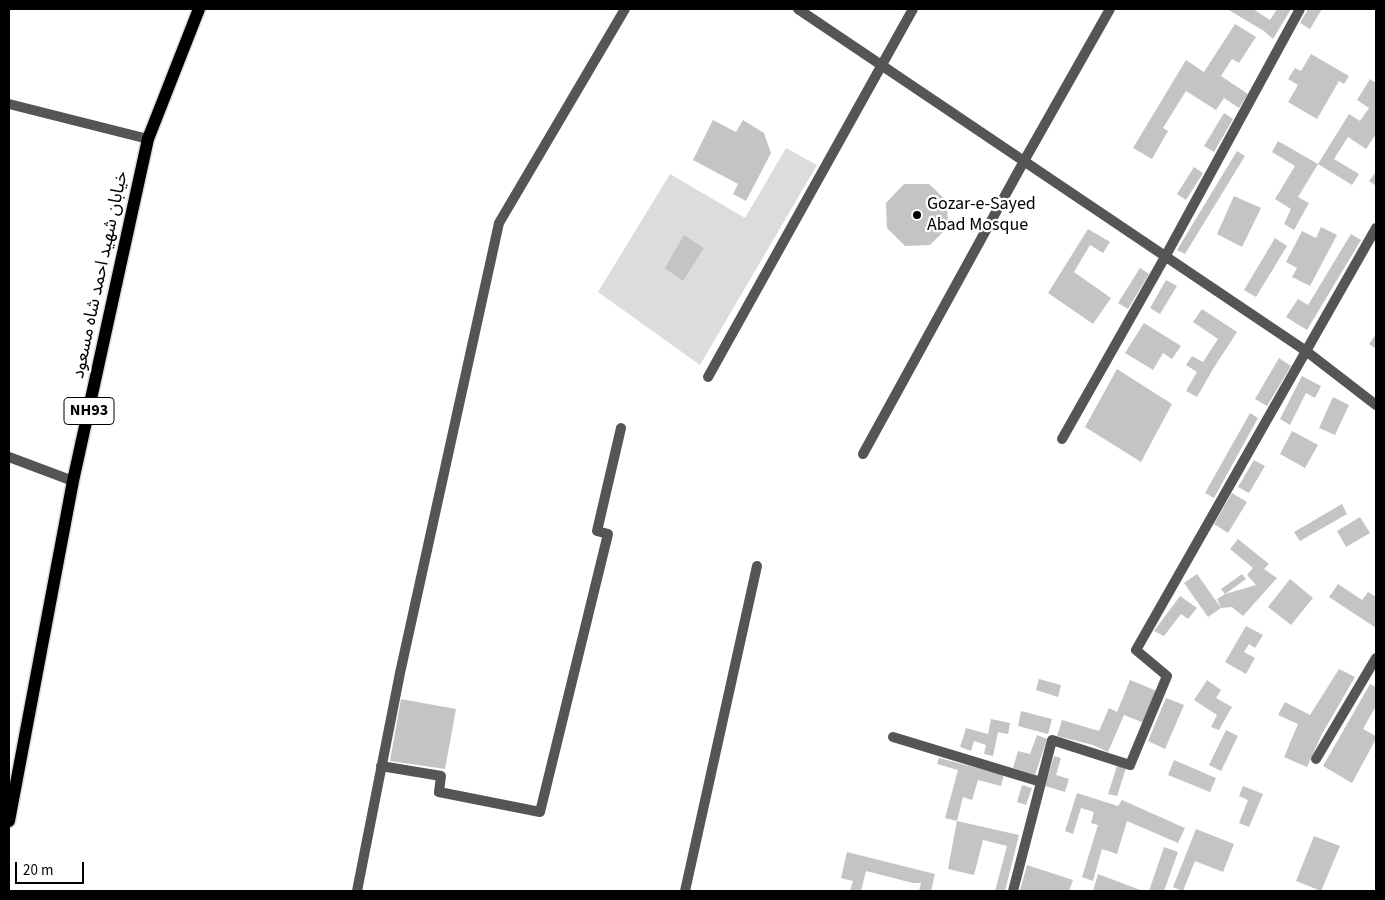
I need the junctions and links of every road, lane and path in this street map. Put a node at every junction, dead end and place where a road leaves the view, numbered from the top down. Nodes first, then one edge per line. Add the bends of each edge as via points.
1 (199, 9) edge
2 (625, 9) edge
3 (798, 9) edge
4 (913, 9) edge
5 (1110, 9) edge
6 (1300, 9) edge
7 (882, 65) junction
8 (9, 104) edge
9 (148, 139) junction
10 (1024, 161) junction
11 (1376, 228) edge
12 (1165, 257) junction
13 (1306, 351) junction
14 (708, 377) dead end
15 (1376, 405) edge
16 (621, 428) dead end
17 (1062, 439) dead end
18 (864, 454) dead end
19 (9, 457) edge
20 (73, 481) junction
21 (757, 566) dead end
22 (1376, 658) edge
23 (893, 737) dead end
24 (1316, 760) dead end
25 (381, 766) junction
26 (1041, 782) junction
27 (9, 821) edge
28 (357, 891) edge
29 (685, 891) edge
30 (1013, 891) edge

1 - 9 main road, خیابان شهید احمد شاه مسعود / NH93
2 - 25 street via 498,223
3 - 7 street
4 - 7 street
5 - 10 street
6 - 12 street
7 - 10 street
7 - 14 street
8 - 9 street
9 - 20 main road, خیابان شهید احمد شاه مسعود / NH93
10 - 12 street
10 - 18 street
11 - 13 street
12 - 13 street
12 - 17 street
13 - 15 street
13 - 26 street via 1136,650 1167,676 1130,765 1052,740
16 - 25 street via 597,531 608,534 540,812 439,792 441,776
19 - 20 street
20 - 27 main road, خیابان شهید احمد شاه مسعود / NH93
21 - 29 street
22 - 24 street
23 - 26 street
25 - 28 street
26 - 30 street

